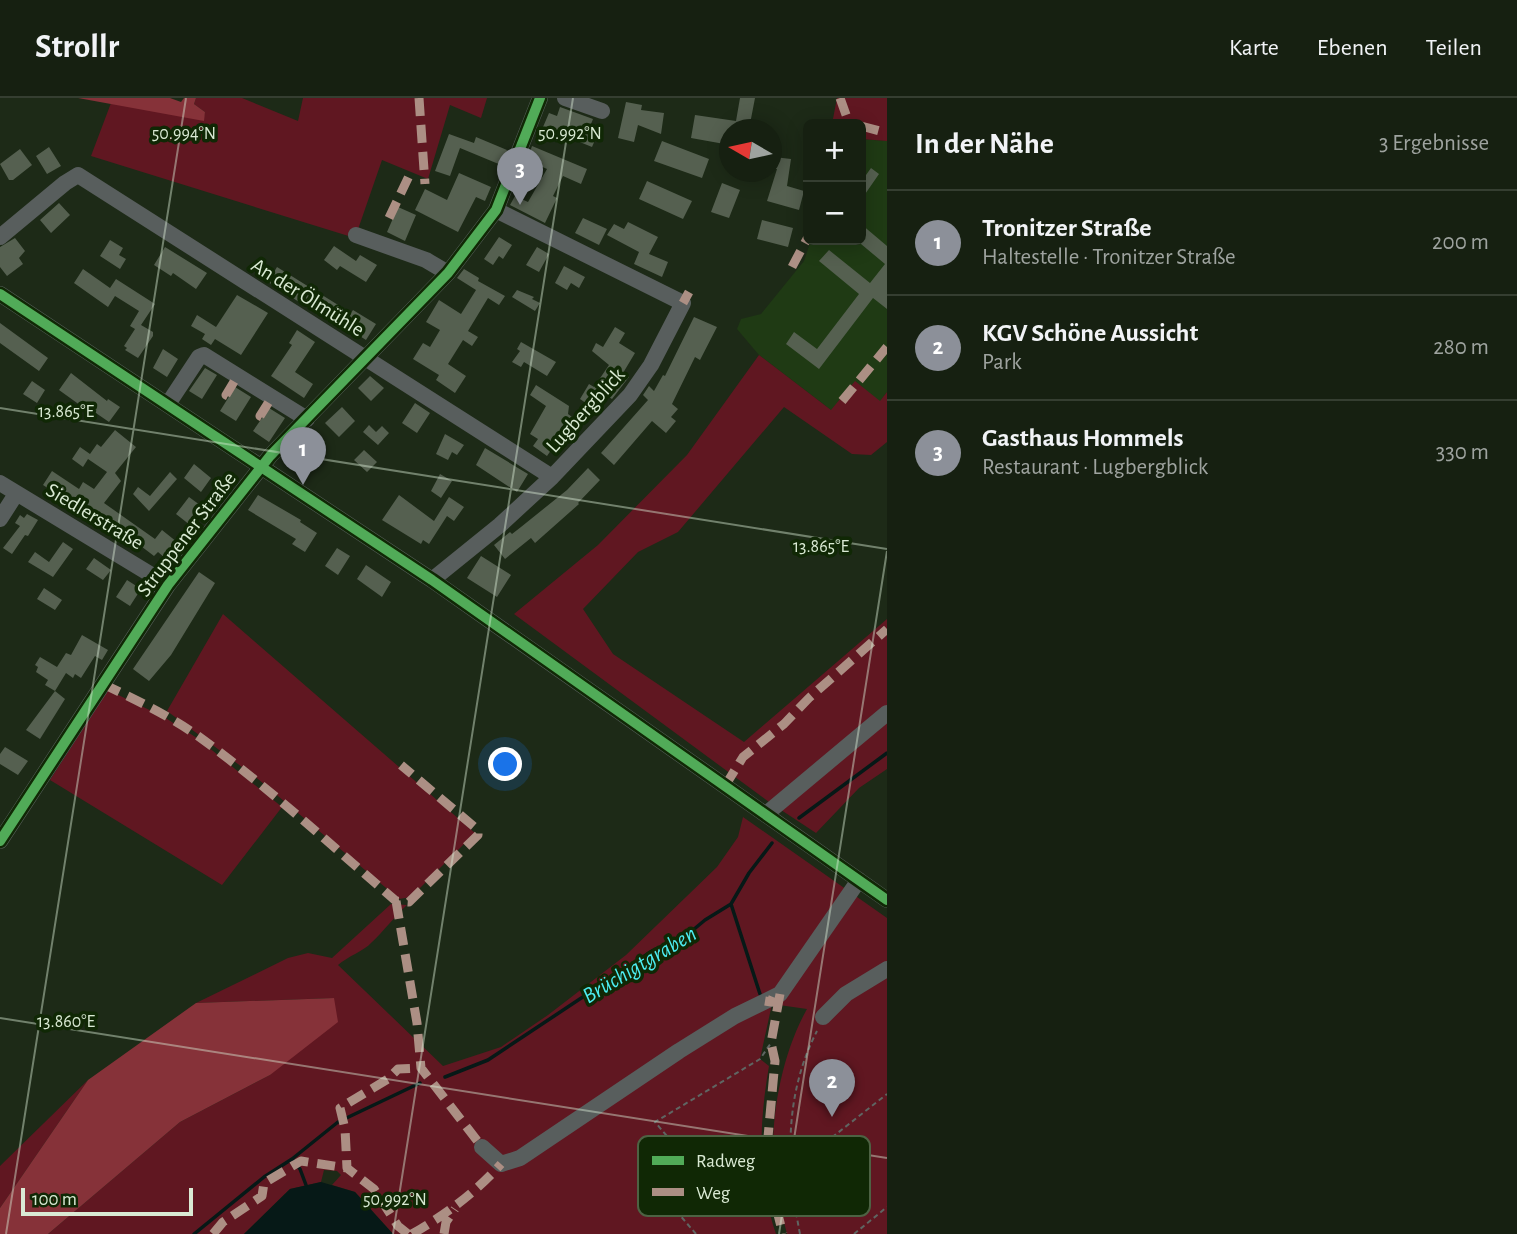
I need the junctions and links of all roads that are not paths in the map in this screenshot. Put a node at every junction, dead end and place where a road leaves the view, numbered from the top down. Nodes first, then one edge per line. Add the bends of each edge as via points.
1 (540, 98) edge
2 (565, 98) edge
3 (602, 111) dead end
4 (496, 210) junction
5 (356, 236) dead end
6 (0, 237) edge
7 (448, 273) junction
8 (0, 294) edge
9 (367, 358) junction
10 (168, 404) junction
11 (307, 419) junction
12 (262, 467) junction
13 (552, 477) junction
14 (0, 483) edge
15 (16, 494) junction
16 (0, 519) edge
17 (432, 580) junction
18 (168, 585) junction
19 (887, 713) edge
20 (766, 814) junction
21 (0, 841) edge
22 (859, 880) junction
23 (887, 900) edge
24 (887, 969) edge
25 (823, 1017) road end
26 (482, 1147) dead end

1 - 4 street, Struppener Straße
2 - 3 street
4 - 7 street, Struppener Straße
4 - 13 street, Lugbergblick via 683,303 630,395
5 - 7 street via 426,260
6 - 9 street, An der Ölmühle via 78,175
7 - 9 street, Struppener Straße
8 - 10 street
9 - 11 street, Struppener Straße
9 - 13 street, An der Ölmühle
10 - 11 street via 204,355
10 - 12 street
11 - 12 street, Struppener Straße
12 - 17 street
12 - 18 street, Struppener Straße
13 - 17 street, Lugbergblick
14 - 15 street, Siedlerstraße
15 - 16 street
15 - 18 street, Siedlerstraße
17 - 20 street
18 - 21 street, Struppener Straße
19 - 20 street
20 - 22 street
22 - 23 street
22 - 26 street via 780,994 679,1051 520,1158 501,1164
24 - 25 street via 846,994

